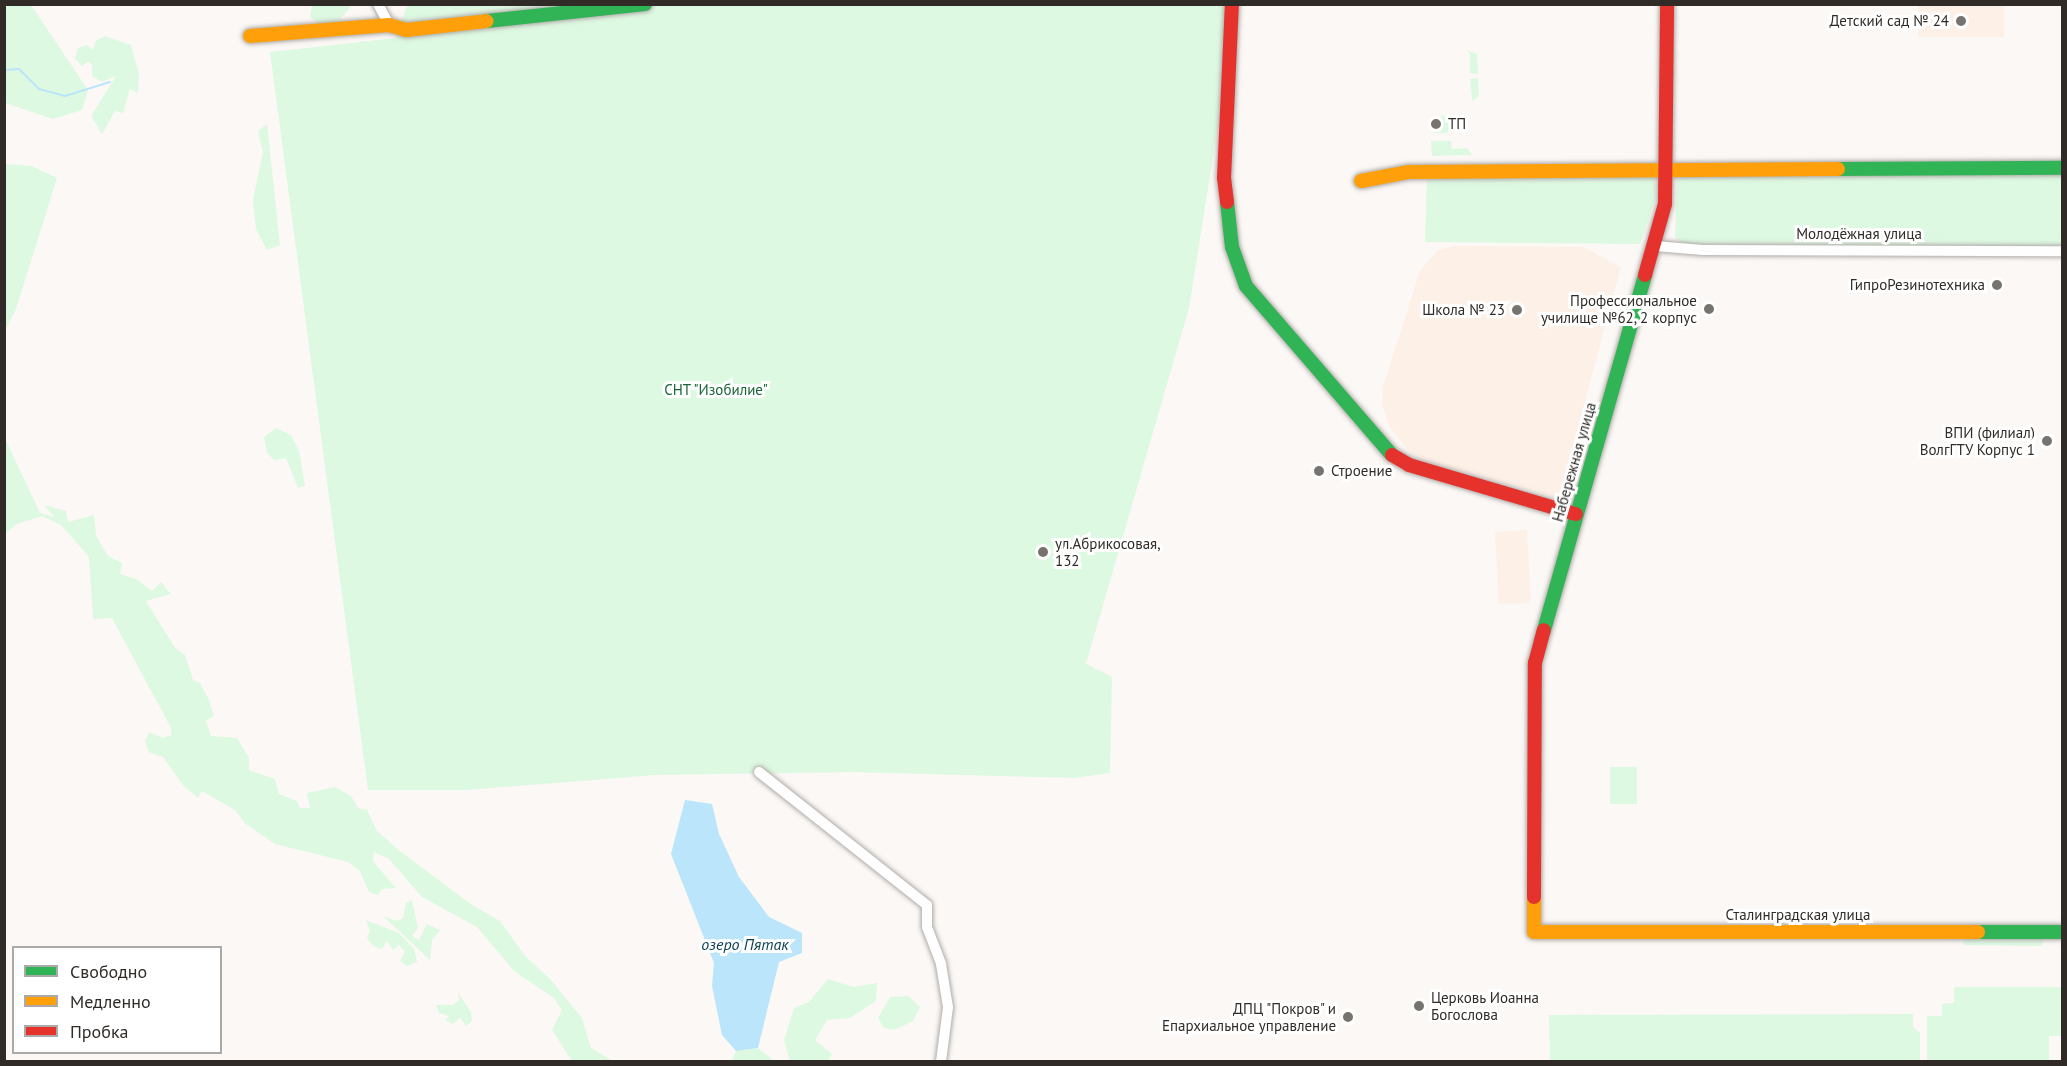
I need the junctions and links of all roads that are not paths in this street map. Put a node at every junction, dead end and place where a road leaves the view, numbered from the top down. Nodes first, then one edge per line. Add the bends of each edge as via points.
1 (378, 4) edge
2 (645, 4) edge
3 (1232, 4) edge
4 (1668, 4) edge
5 (389, 25) junction
6 (250, 36) dead end
7 (2062, 168) edge
8 (1668, 170) junction
9 (1361, 181) dead end
10 (1654, 246) junction
11 (2062, 251) edge
12 (1576, 514) junction
13 (759, 772) dead end
14 (1534, 932) joint
15 (2062, 932) edge
16 (941, 1062) edge

1 - 5 street
2 - 5 street via 406,30
3 - 12 street via 1224,178 1232,247 1246,286 1390,455 1408,465
4 - 8 street, Набережная улица
5 - 6 street
7 - 8 street
8 - 9 street via 1409,172
8 - 10 street, Набережная улица via 1665,204
10 - 11 street, Молодёжная улица via 1703,250
10 - 12 street, Набережная улица
12 - 14 street, Набережная улица via 1535,663
13 - 16 street via 927,905 927,927 941,964 948,1007
14 - 15 street, Сталинградская улица

